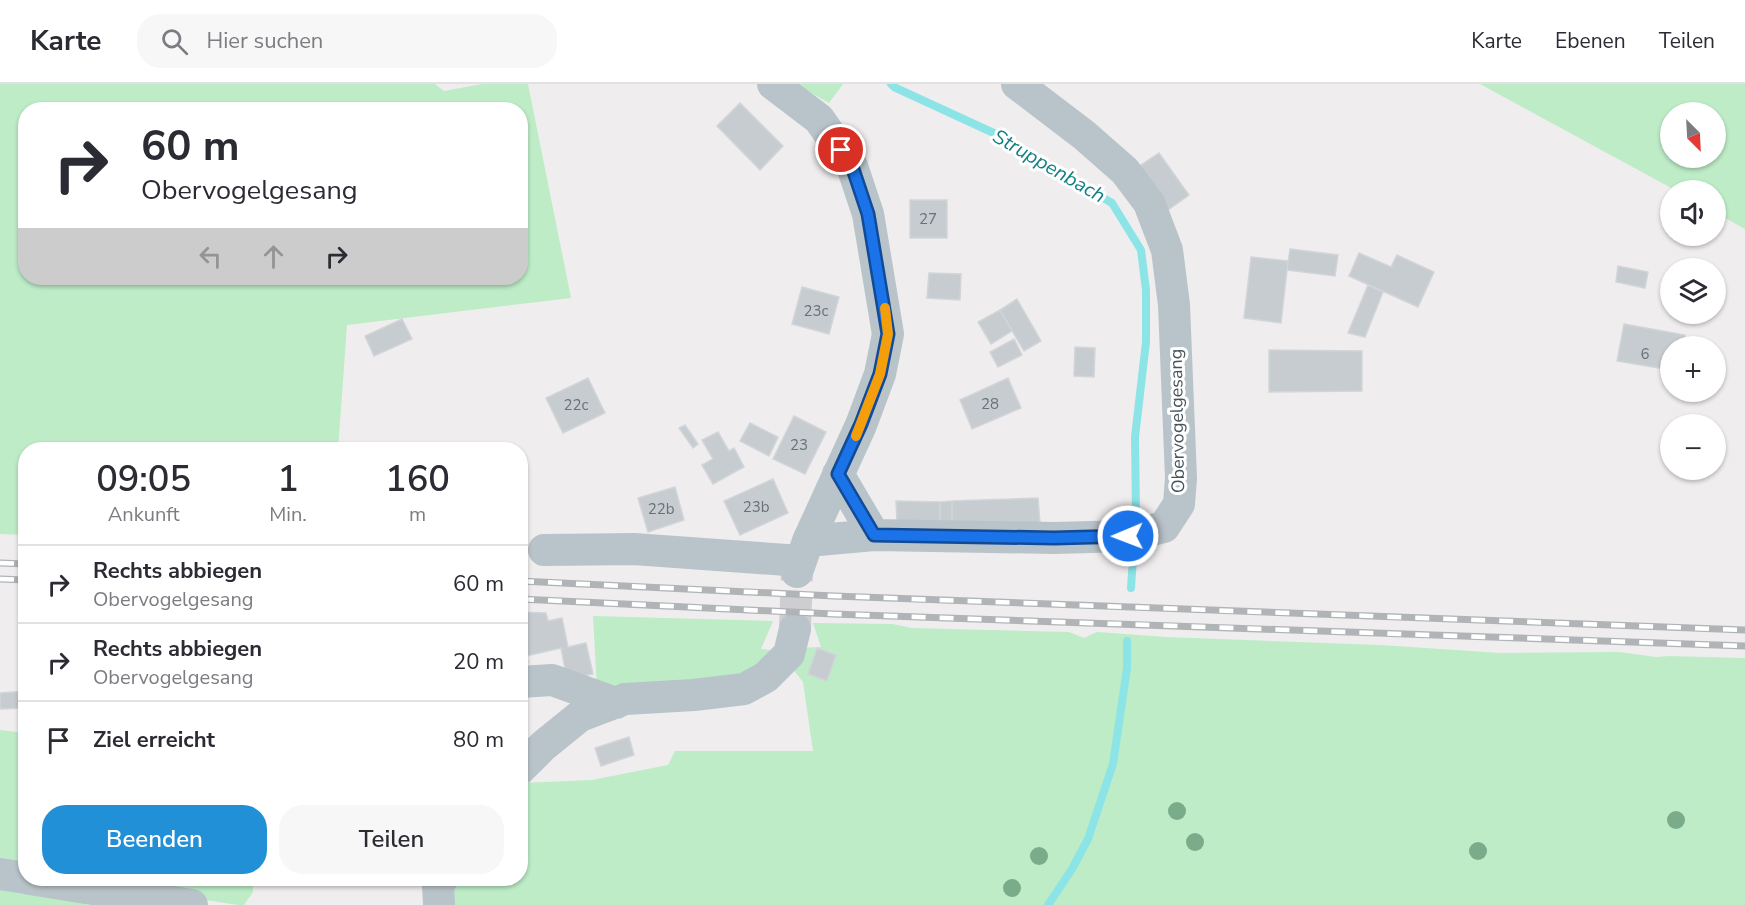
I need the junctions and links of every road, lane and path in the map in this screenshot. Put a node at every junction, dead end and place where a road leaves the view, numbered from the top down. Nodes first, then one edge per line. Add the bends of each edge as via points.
1 (773, 84) edge
2 (1017, 84) edge
3 (838, 474) junction
4 (874, 535) junction
5 (544, 550) dead end
6 (802, 558) junction
7 (795, 629) tunnel mouth
8 (528, 682) edge
9 (616, 703) junction
10 (528, 761) edge
11 (0, 874) edge
12 (18, 877) edge
13 (74, 886) edge
14 (192, 905) edge

1 - 3 street via 819,119 852,166 868,214 882,293 888,334 880,374
2 - 4 street, Obervogelgesang via 1125,171 1149,203 1167,250 1174,305 1179,504 1164,527 1128,536
3 - 4 street
3 - 6 street
4 - 6 street, Obervogelgesang
5 - 6 street, Obervogelgesang via 634,549
7 - 9 street via 789,654 766,677 744,689
8 - 9 street via 552,680
9 - 10 street via 580,716
11 - 12 street
13 - 14 street

